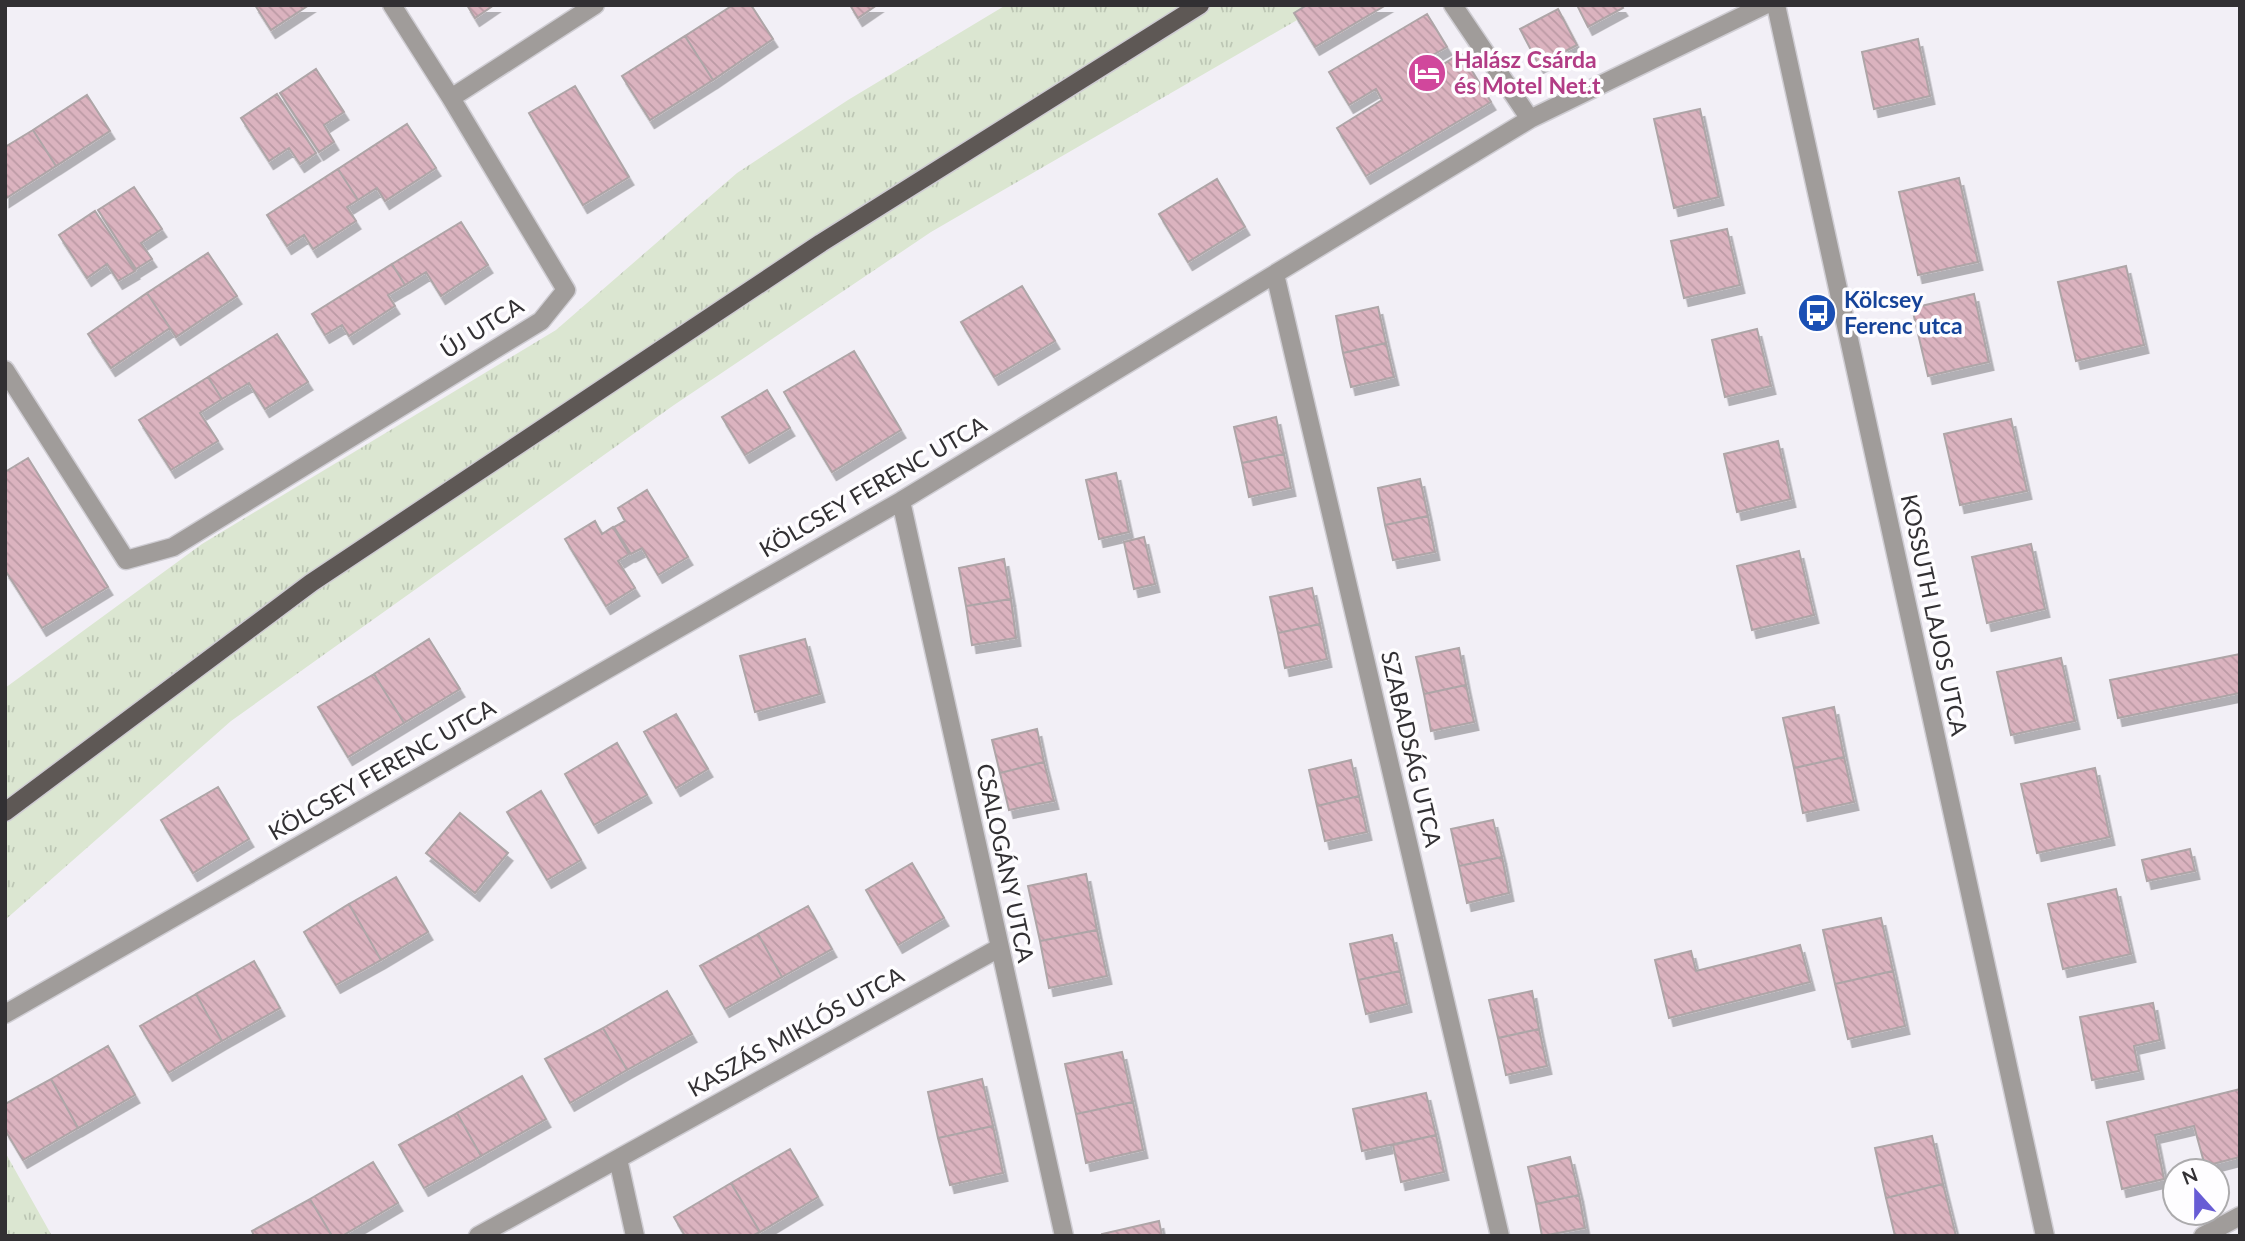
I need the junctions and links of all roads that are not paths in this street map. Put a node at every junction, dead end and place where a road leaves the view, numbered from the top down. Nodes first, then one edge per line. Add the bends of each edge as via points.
1 (392, 5) edge
2 (595, 5) edge
3 (1200, 5) edge
4 (1453, 5) edge
5 (1765, 5) edge
6 (1776, 5) edge
7 (451, 98) junction
8 (1530, 120) junction
9 (1275, 274) junction
10 (5, 370) edge
11 (901, 501) junction
12 (5, 812) edge
13 (999, 948) junction
14 (5, 1014) edge
15 (618, 1159) junction
16 (2240, 1216) edge
17 (478, 1236) edge
18 (635, 1236) edge
19 (1064, 1236) edge
20 (1500, 1236) edge
21 (2045, 1236) edge
22 (2203, 1236) edge

1 - 7 street, ÚJ UTCA
2 - 7 street
3 - 12 main road via 821,243 311,583
4 - 8 street
5 - 8 street, KÖLCSEY FERENC UTCA
6 - 21 street, KOSSUTH LAJOS UTCA
7 - 10 street, ÚJ UTCA via 566,290 541,321 173,547 126,560
8 - 9 street, KÖLCSEY FERENC UTCA
9 - 11 street, KÖLCSEY FERENC UTCA
9 - 20 street, SZABADSÁG UTCA
11 - 13 street, CSALOGÁNY UTCA
11 - 14 street, KÖLCSEY FERENC UTCA
13 - 15 street, KASZÁS MIKLÓS UTCA
13 - 19 street, CSALOGÁNY UTCA
15 - 17 street, KASZÁS MIKLÓS UTCA
15 - 18 street
16 - 22 street

